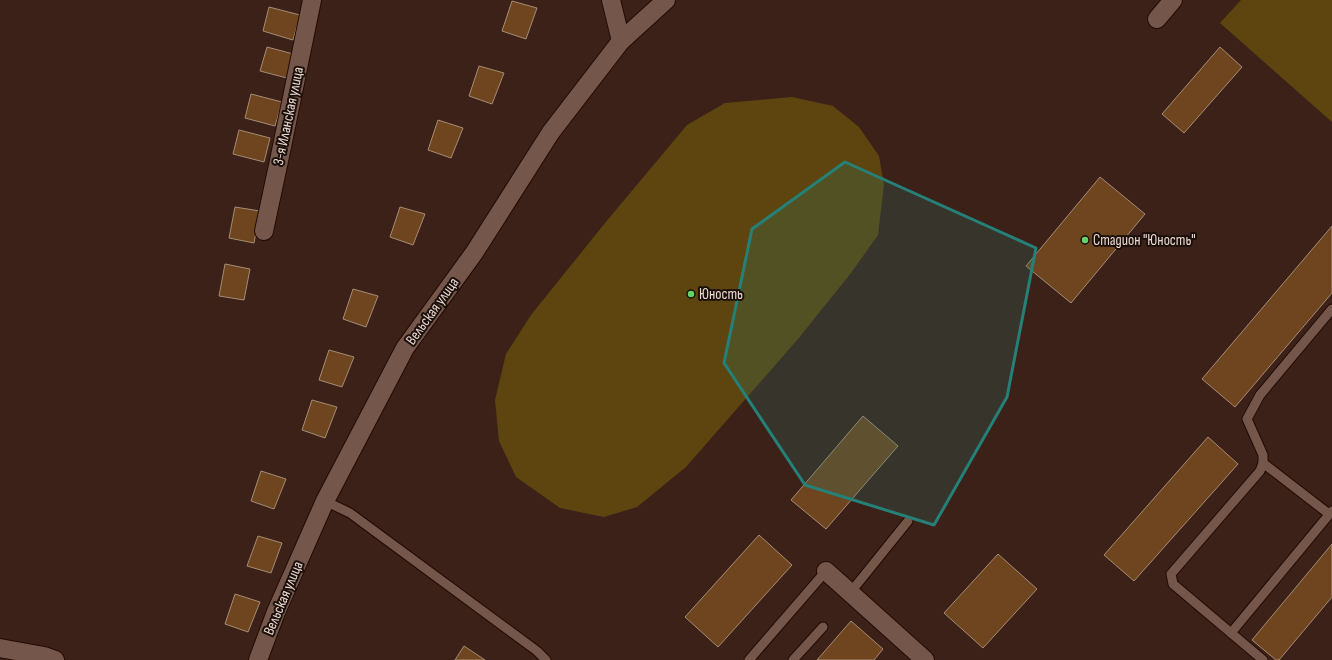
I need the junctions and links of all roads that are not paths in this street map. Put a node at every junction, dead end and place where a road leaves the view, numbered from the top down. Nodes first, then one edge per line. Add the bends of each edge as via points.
1 (312, 0) edge
2 (611, 0) edge
3 (666, 0) edge
4 (1173, 0) edge
5 (1156, 19) dead end
6 (621, 41) junction
7 (264, 231) dead end
8 (1332, 310) edge
9 (1263, 463) junction
10 (325, 500) junction
11 (1331, 513) edge
12 (908, 521) dead end
13 (826, 572) joint
14 (850, 593) junction
15 (823, 626) dead end
16 (1231, 633) junction
17 (0, 648) edge
18 (55, 660) edge
19 (258, 660) edge
20 (546, 660) edge
21 (749, 660) edge
22 (793, 660) edge
23 (925, 660) edge
24 (1263, 660) edge

1 - 7 street, 3-я Иланская улица
2 - 6 street
3 - 6 street, Вельская улица
4 - 5 street
6 - 10 street, Вельская улица via 551,132 474,253 405,348
8 - 9 lane via 1260,396 1247,419 1263,455
9 - 11 lane
9 - 16 lane via 1260,472 1171,574 1173,584
10 - 19 street, Вельская улица
10 - 20 lane via 350,513 538,651
11 - 16 lane
12 - 14 lane
13 - 14 street
13 - 21 lane
14 - 23 street
15 - 22 lane
16 - 24 lane
17 - 18 street

